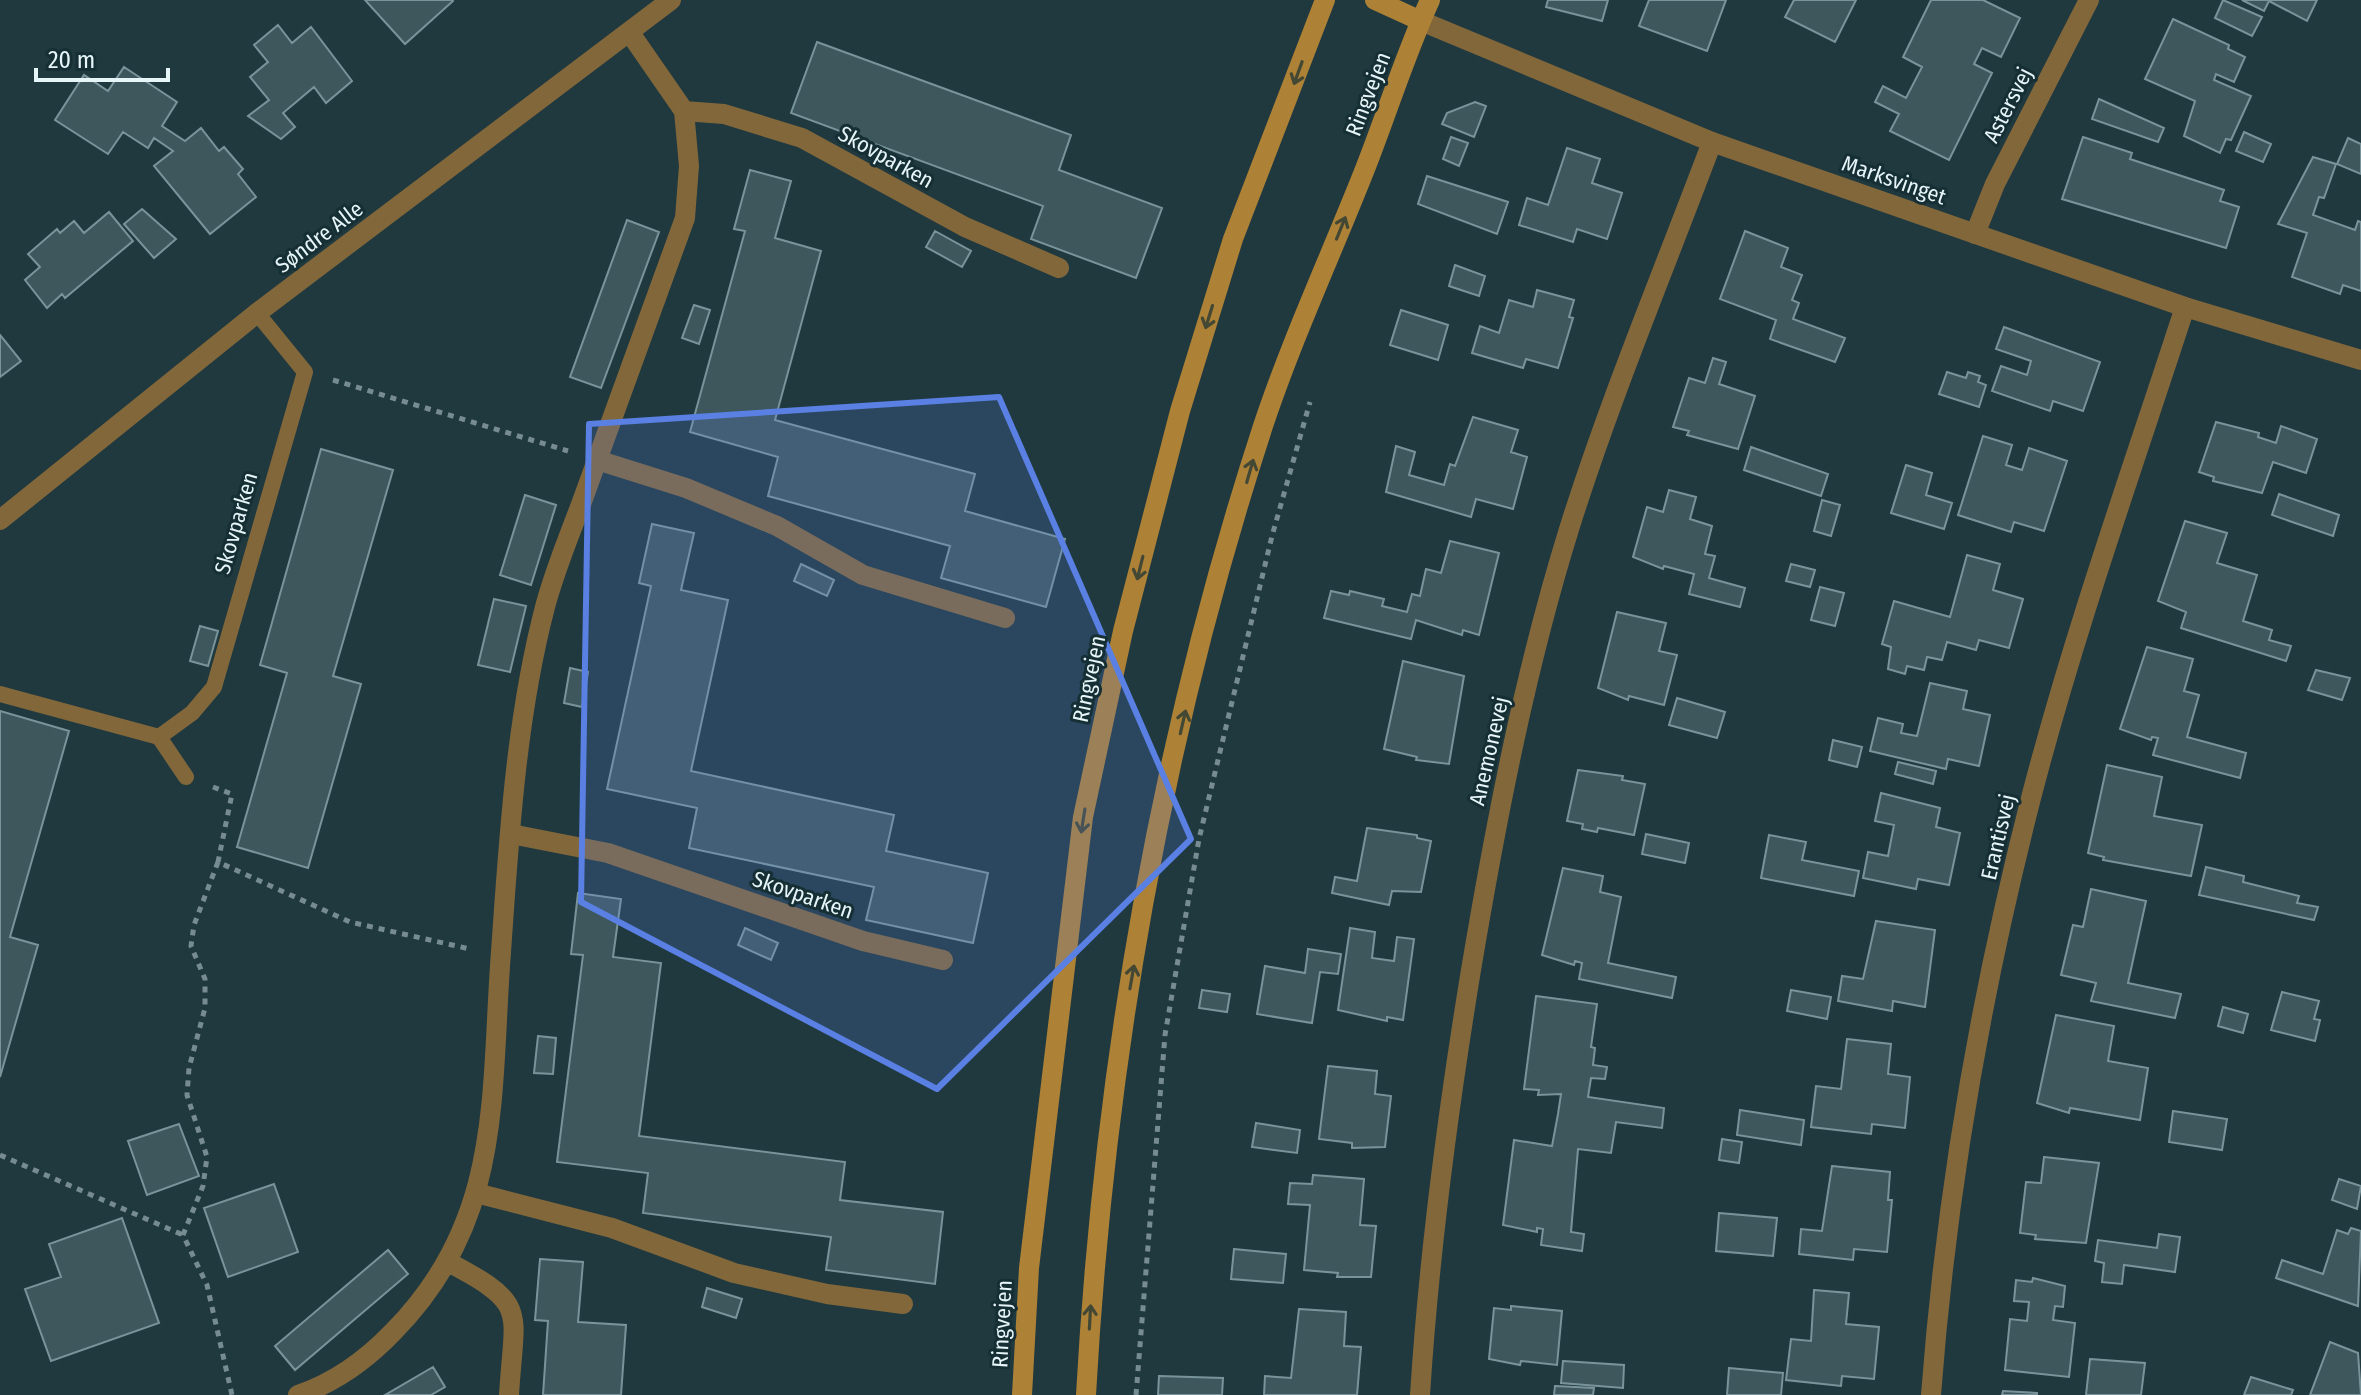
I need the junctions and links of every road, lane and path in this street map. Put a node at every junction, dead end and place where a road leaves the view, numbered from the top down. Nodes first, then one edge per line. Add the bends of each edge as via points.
1 (671, 0) edge
2 (1325, 0) edge
3 (1375, 0) edge
4 (1430, 0) edge
5 (2089, 0) edge
6 (1421, 21) junction
7 (630, 33) junction
8 (684, 111) junction
9 (1712, 142) junction
10 (1975, 234) junction
11 (1059, 268) dead end
12 (2185, 307) junction
13 (257, 313) junction
14 (2361, 360) edge
15 (305, 372) junction
16 (1314, 390) dead end
17 (597, 460) junction
18 (0, 520) edge
19 (1005, 618) dead end
20 (0, 694) edge
21 (159, 737) junction
22 (186, 777) joint
23 (511, 834) junction
24 (218, 862) junction
25 (500, 955) junction
26 (943, 960) dead end
27 (0, 1155) edge
28 (476, 1193) junction
29 (183, 1235) junction
30 (448, 1262) junction
31 (903, 1304) dead end
32 (232, 1395) edge
33 (298, 1395) edge
34 (509, 1395) edge
35 (1022, 1395) edge
36 (1086, 1395) edge
37 (1136, 1395) edge
38 (1420, 1395) edge
39 (1931, 1395) edge

1 - 7 street, Søndre Alle
2 -> 35 main road, Ringvejen via 1233,239 1180,411 1096,755 1083,817 1033,1237
3 - 6 main road
4 - 6 main road, Ringvejen
5 - 10 street, Astersvej
6 - 9 street, Marksvinget
36 -> 6 main road, Ringvejen via 1094,1255 1118,1054 1199,651 1264,425
7 - 8 street
7 - 13 street, Søndre Alle
8 - 11 street, Skovparken via 724,114 802,138 965,227
8 - 17 street via 689,166 685,218
9 - 10 street, Marksvinget
9 - 38 street, Anemonevej via 1612,402 1570,528 1529,682 1496,831 1452,1088
10 - 12 street, Marksvinget
12 - 14 street, Marksvinget
12 - 39 street, Erantisvej via 2101,558 2022,834 1968,1097
13 - 15 lane
13 - 18 street, Søndre Alle
15 - 17 path
15 - 21 lane, Skovparken via 214,687 192,713
16 - 37 path via 1272,536 1199,839 1165,1035
17 - 19 street via 686,488 777,526 863,575
17 - 23 street via 546,605 526,698
20 - 21 lane
21 - 22 lane
22 - 24 path via 232,794
23 - 25 street
23 - 26 street, Skovparken via 608,853 863,941
24 - 25 path via 350,922
24 - 29 path via 191,946 205,979 205,1008 187,1095 207,1157 203,1186
25 - 28 street via 495,1093
27 - 29 path
28 - 30 street
28 - 31 street via 612,1228 734,1273
29 - 32 path via 207,1285
30 - 33 street via 418,1307 380,1345 323,1387
30 - 34 street via 490,1284 514,1313

